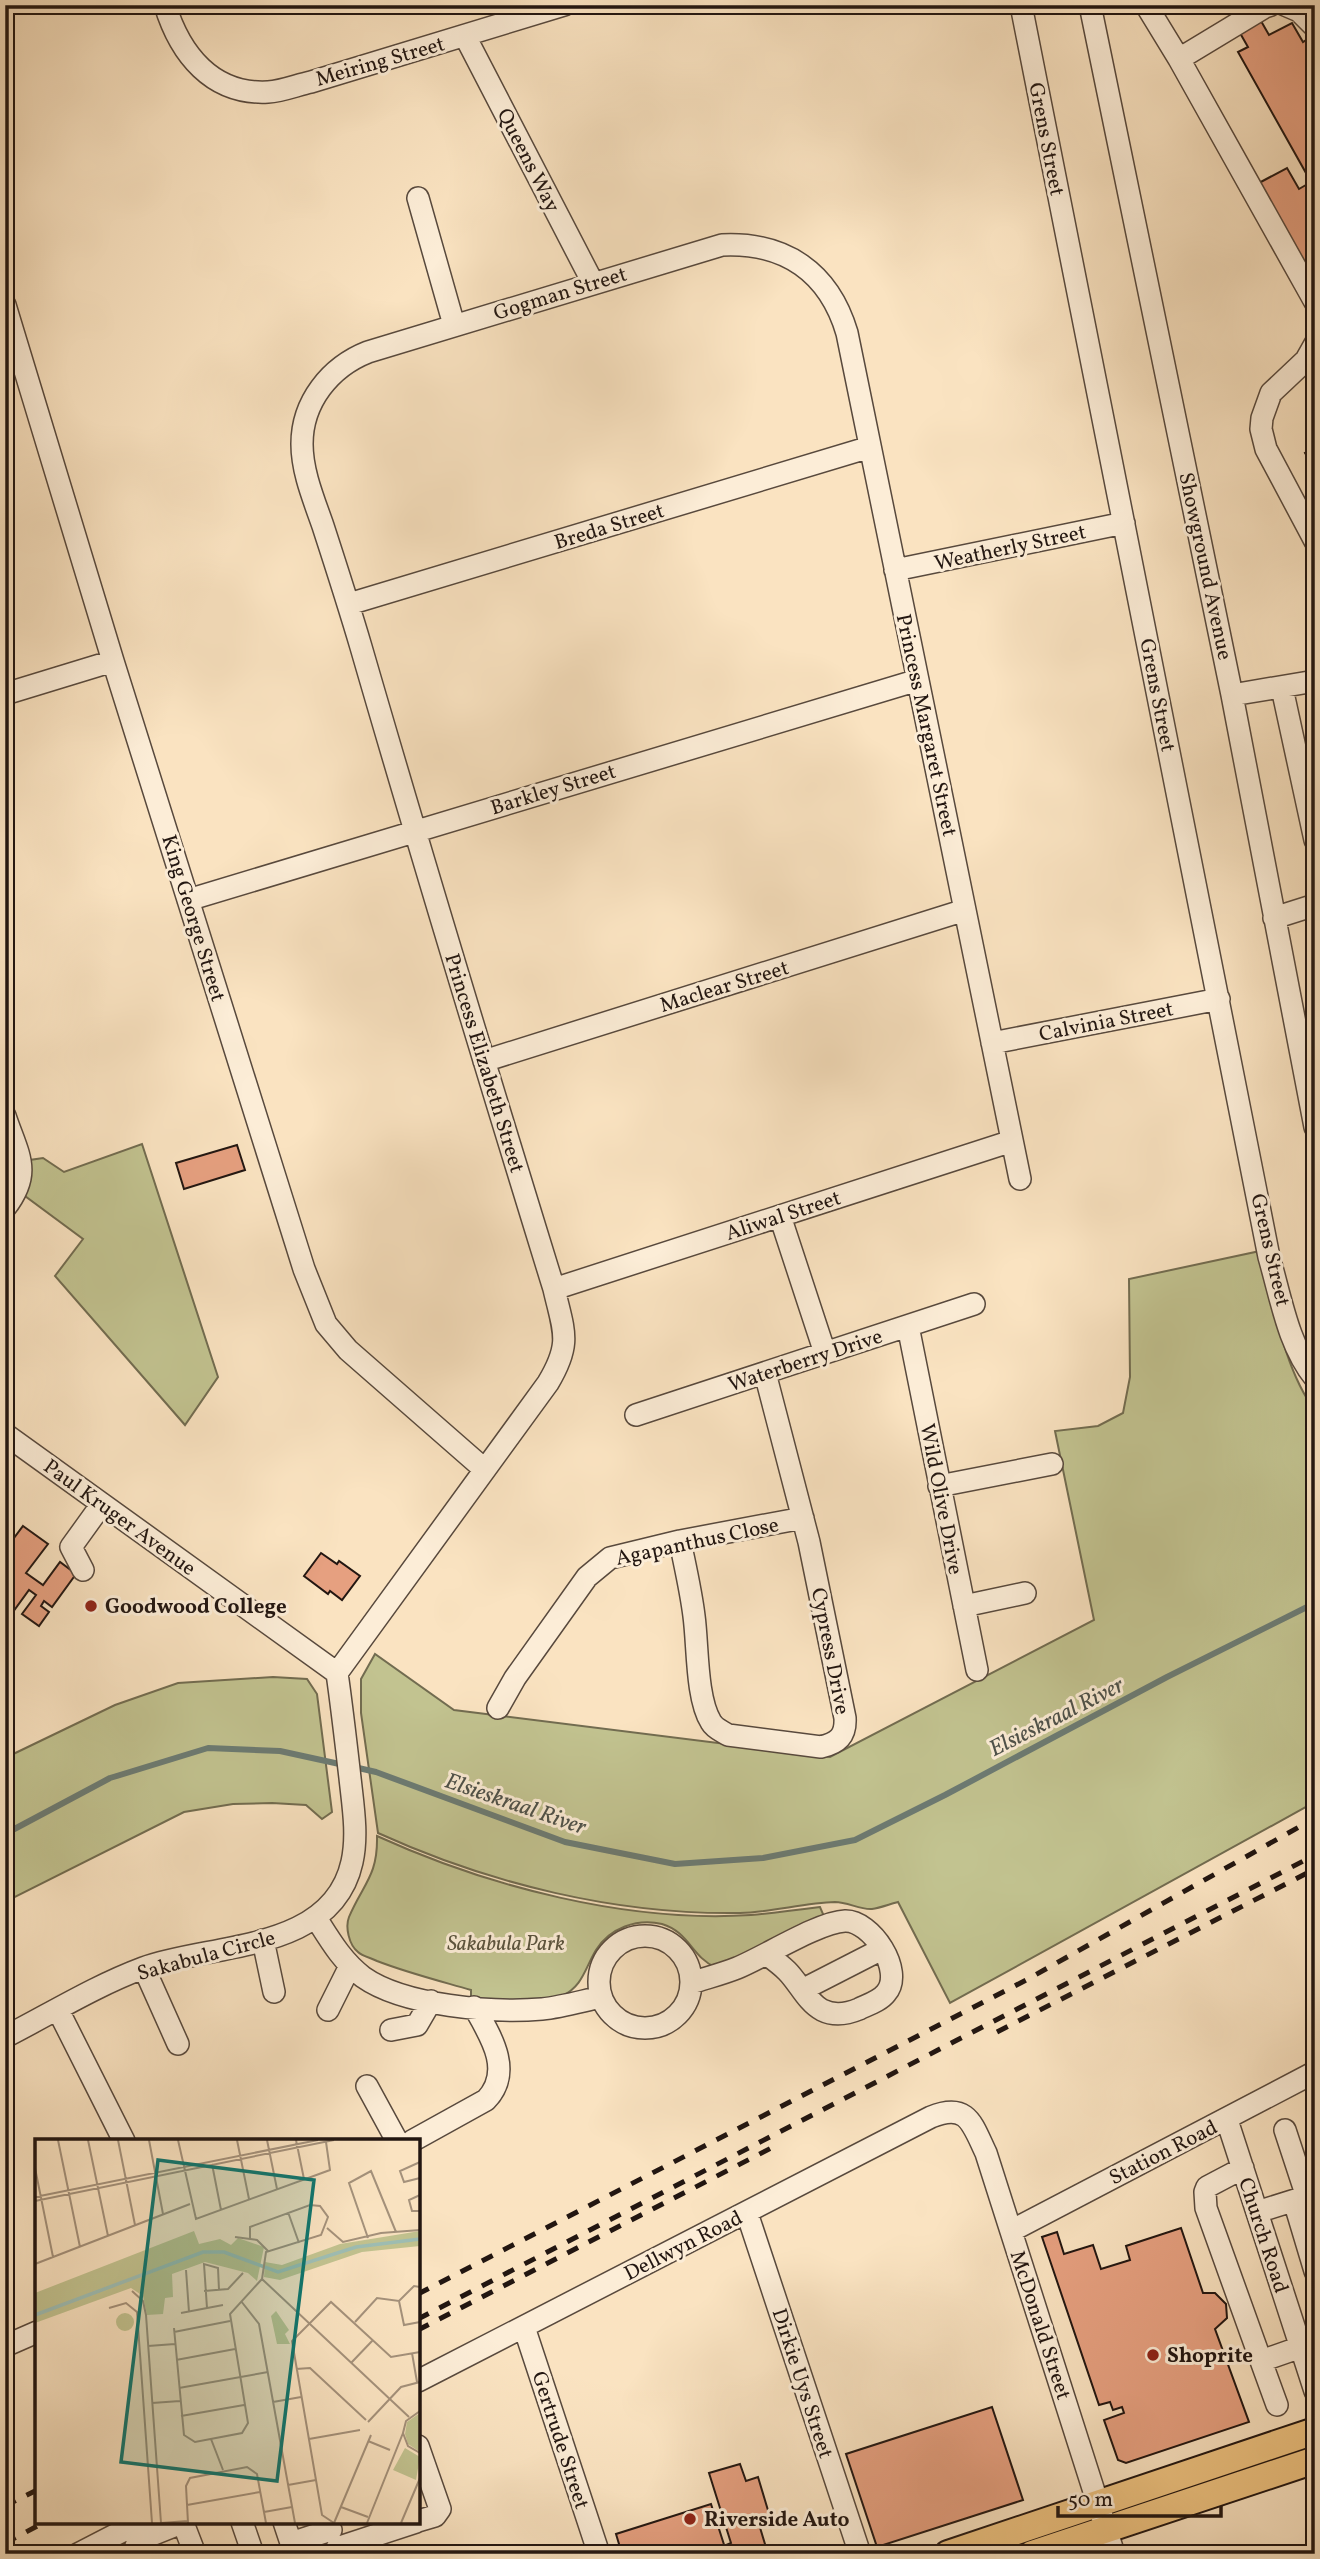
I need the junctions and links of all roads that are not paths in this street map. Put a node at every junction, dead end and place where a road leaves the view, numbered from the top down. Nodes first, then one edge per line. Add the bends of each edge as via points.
1 (165, 5) edge
2 (564, 5) edge
3 (1021, 5) edge
4 (1090, 5) edge
5 (1146, 5) edge
6 (1271, 5) edge
7 (1285, 5) edge
8 (1315, 27) edge
9 (465, 36) junction
10 (1179, 59) junction
11 (418, 198) dead end
12 (817, 278) joint
13 (593, 283) junction
14 (1315, 302) edge
15 (5, 305) edge
16 (454, 325) junction
17 (1315, 344) edge
18 (314, 398) joint
19 (870, 447) junction
20 (1124, 523) junction
21 (1315, 541) edge
22 (895, 570) junction
23 (349, 604) junction
24 (113, 661) junction
25 (918, 680) junction
26 (1315, 681) edge
27 (1282, 688) junction
28 (5, 694) edge
29 (1232, 695) junction
30 (414, 831) junction
31 (1315, 839) edge
32 (188, 900) junction
33 (1315, 905) edge
34 (965, 910) junction
35 (1274, 918) junction
36 (1219, 999) junction
37 (992, 1043) junction
38 (484, 1061) junction
39 (5, 1116) edge
40 (1315, 1127) edge
41 (1012, 1141) junction
42 (1020, 1179) dead end
43 (5, 1208) edge
44 (780, 1216) junction
45 (554, 1289) junction
46 (974, 1304) dead end
47 (908, 1326) junction
48 (825, 1353) junction
49 (765, 1373) junction
50 (1315, 1378) edge
51 (636, 1415) dead end
52 (5, 1434) edge
53 (1052, 1464) dead end
54 (484, 1469) junction
55 (939, 1486) junction
56 (102, 1504) junction
57 (803, 1518) junction
58 (680, 1541) junction
59 (83, 1570) dead end
60 (1026, 1593) dead end
61 (964, 1606) junction
62 (977, 1670) dead end
63 (337, 1673) junction
64 (498, 1708) dead end
65 (316, 1918) junction
66 (262, 1940) junction
67 (882, 1949) junction
68 (766, 1954) junction
69 (350, 1966) junction
70 (144, 1968) junction
71 (691, 1983) junction
72 (802, 1990) junction
73 (274, 1992) dead end
74 (601, 1997) junction
75 (431, 2001) junction
76 (474, 2007) junction
77 (58, 2010) junction
78 (327, 2010) dead end
79 (391, 2030) dead end
80 (5, 2037) edge
81 (178, 2044) dead end
82 (1315, 2072) edge
83 (367, 2086) dead end
84 (949, 2110) joint
85 (1227, 2120) junction
86 (1285, 2130) dead end
87 (123, 2139) edge
88 (396, 2139) edge
89 (416, 2139) edge
90 (1243, 2168) junction
91 (1305, 2197) edge
92 (1257, 2212) junction
93 (747, 2213) junction
94 (1011, 2231) junction
95 (1315, 2271) edge
96 (524, 2327) junction
97 (35, 2333) edge
98 (5, 2346) edge
99 (1301, 2347) junction
100 (1261, 2361) junction
101 (420, 2380) edge
102 (1315, 2391) edge
103 (1277, 2405) dead end
104 (1315, 2431) edge
105 (420, 2452) edge
106 (1315, 2460) edge
107 (420, 2521) edge
108 (136, 2524) edge
109 (243, 2524) edge
110 (285, 2524) edge
111 (403, 2524) edge
112 (381, 2527) edge
113 (1106, 2529) edge
114 (334, 2538) edge
115 (293, 2548) edge
116 (81, 2553) edge
117 (139, 2554) edge
118 (195, 2554) edge
119 (253, 2554) edge
120 (599, 2554) edge
121 (860, 2554) edge
122 (948, 2554) edge
123 (1032, 2554) edge

1 - 9 street, Meiring Street via 177,40 198,66 229,84 254,91 311,82
2 - 9 street, Meiring Street
3 - 20 street, Grens Street
4 - 29 street, Showground Avenue
5 - 10 street
6 - 10 street
7 - 8 street
9 - 13 street, Queens Way
10 - 14 street
11 - 16 street
12 - 13 street, Gogman Street via 792,258 741,244 704,249
12 - 19 street, Princess Margaret Street via 843,319
13 - 16 street, Gogman Street
15 - 24 street, King George Street
16 - 18 street, Gogman Street via 353,358 329,377
17 - 21 street via 1306,360 1271,393 1261,429 1266,449
18 - 23 street, Princess Elizabeth Street via 304,427 303,460
19 - 22 street, Princess Margaret Street
19 - 23 street, Breda Street
20 - 22 street, Weatherly Street
20 - 36 street, Grens Street
22 - 25 street, Princess Margaret Street
23 - 30 street, Princess Elizabeth Street
24 - 28 street
24 - 32 street, King George Street
25 - 30 street, Barkley Street
25 - 34 street, Princess Margaret Street
26 - 27 street
27 - 29 street
27 - 31 street
29 - 35 street, Showground Avenue
30 - 32 street, Barkley Street
30 - 38 street, Princess Elizabeth Street
32 - 54 street, King George Street via 304,1269 326,1324 348,1350
33 - 35 street
34 - 37 street, Princess Margaret Street
34 - 38 street, Maclear Street
35 - 40 street, Showground Avenue
36 - 37 street, Calvinia Street
36 - 50 street, Grens Street via 1269,1257 1293,1339
37 - 41 street, Princess Margaret Street
38 - 45 street, Princess Elizabeth Street
39 - 43 street via 20,1160 20,1188
41 - 42 street, Princess Margaret Street
41 - 44 street, Aliwal Street
44 - 45 street, Aliwal Street
44 - 48 street
45 - 54 street, Princess Elizabeth Street via 565,1348 559,1365
46 - 47 street, Waterberry Drive
47 - 48 street, Waterberry Drive
47 - 55 street, Wild Olive Drive
48 - 49 street, Waterberry Drive
49 - 51 street, Waterberry Drive
49 - 57 street, Cypress Drive
52 - 56 street, Paul Kruger Avenue
53 - 55 street
54 - 63 street, Princess Elizabeth Street
55 - 61 street, Wild Olive Drive
56 - 59 street via 71,1547
56 - 63 street, Paul Kruger Avenue
57 - 58 street, Agapanthus Close
57 - 58 street, Cypress Drive via 845,1727 841,1738 821,1747 728,1735 710,1722
58 - 64 street, Agapanthus Close via 610,1558 587,1577
60 - 61 street
61 - 62 street, Wild Olive Drive
63 - 65 street, Sakabula Circle via 354,1847 349,1873 338,1894
65 - 66 street, Sakabula Circle
65 - 69 street
66 - 70 street, Sakabula Circle
66 - 73 street
67 - 68 street via 866,1927 848,1921
67 - 72 street
67 - 72 street via 891,1971 890,1987 869,2004 830,2014
68 - 71 street
68 - 72 street
69 - 75 street via 378,1986
69 - 78 street
70 - 77 street, Sakabula Circle
70 - 81 street
71 - 74 street via 681,2011 655,2027 627,2025 615,2018
71 - 74 street via 688,1965 678,1950 664,1940 638,1937 614,1948 603,1962 598,1979
74 - 76 street via 521,2010
75 - 76 street
75 - 79 street via 417,2025
76 - 89 street via 491,2037 499,2065 493,2093
77 - 80 street, Sakabula Circle
77 - 87 street
82 - 85 street, Station Road
83 - 88 street
84 - 93 street, Dellwyn Road
84 - 94 street, McDonald Street via 965,2115 975,2131
85 - 90 street, Church Road
85 - 94 street, Station Road
86 - 91 street
90 - 92 street, Church Road
90 - 100 street via 1212,2183 1205,2199
91 - 92 street
91 - 95 street
92 - 99 street, Church Road
93 - 96 street, Dellwyn Road
93 - 121 street, Dirkie Uys Street
94 - 113 street, McDonald Street
96 - 101 street, Dellwyn Road
96 - 120 street, Gertrude Street
97 - 98 street
99 - 100 street
99 - 102 street, Church Road
100 - 103 street
104 - 113 main road
105 - 107 street via 440,2509
106 - 113 main road
108 - 116 street
109 - 119 street
110 - 115 street
111 - 112 street
112 - 114 street
113 - 122 main road
113 - 123 main road
114 - 115 street
117 - 118 street via 139,2540 179,2524 186,2528

